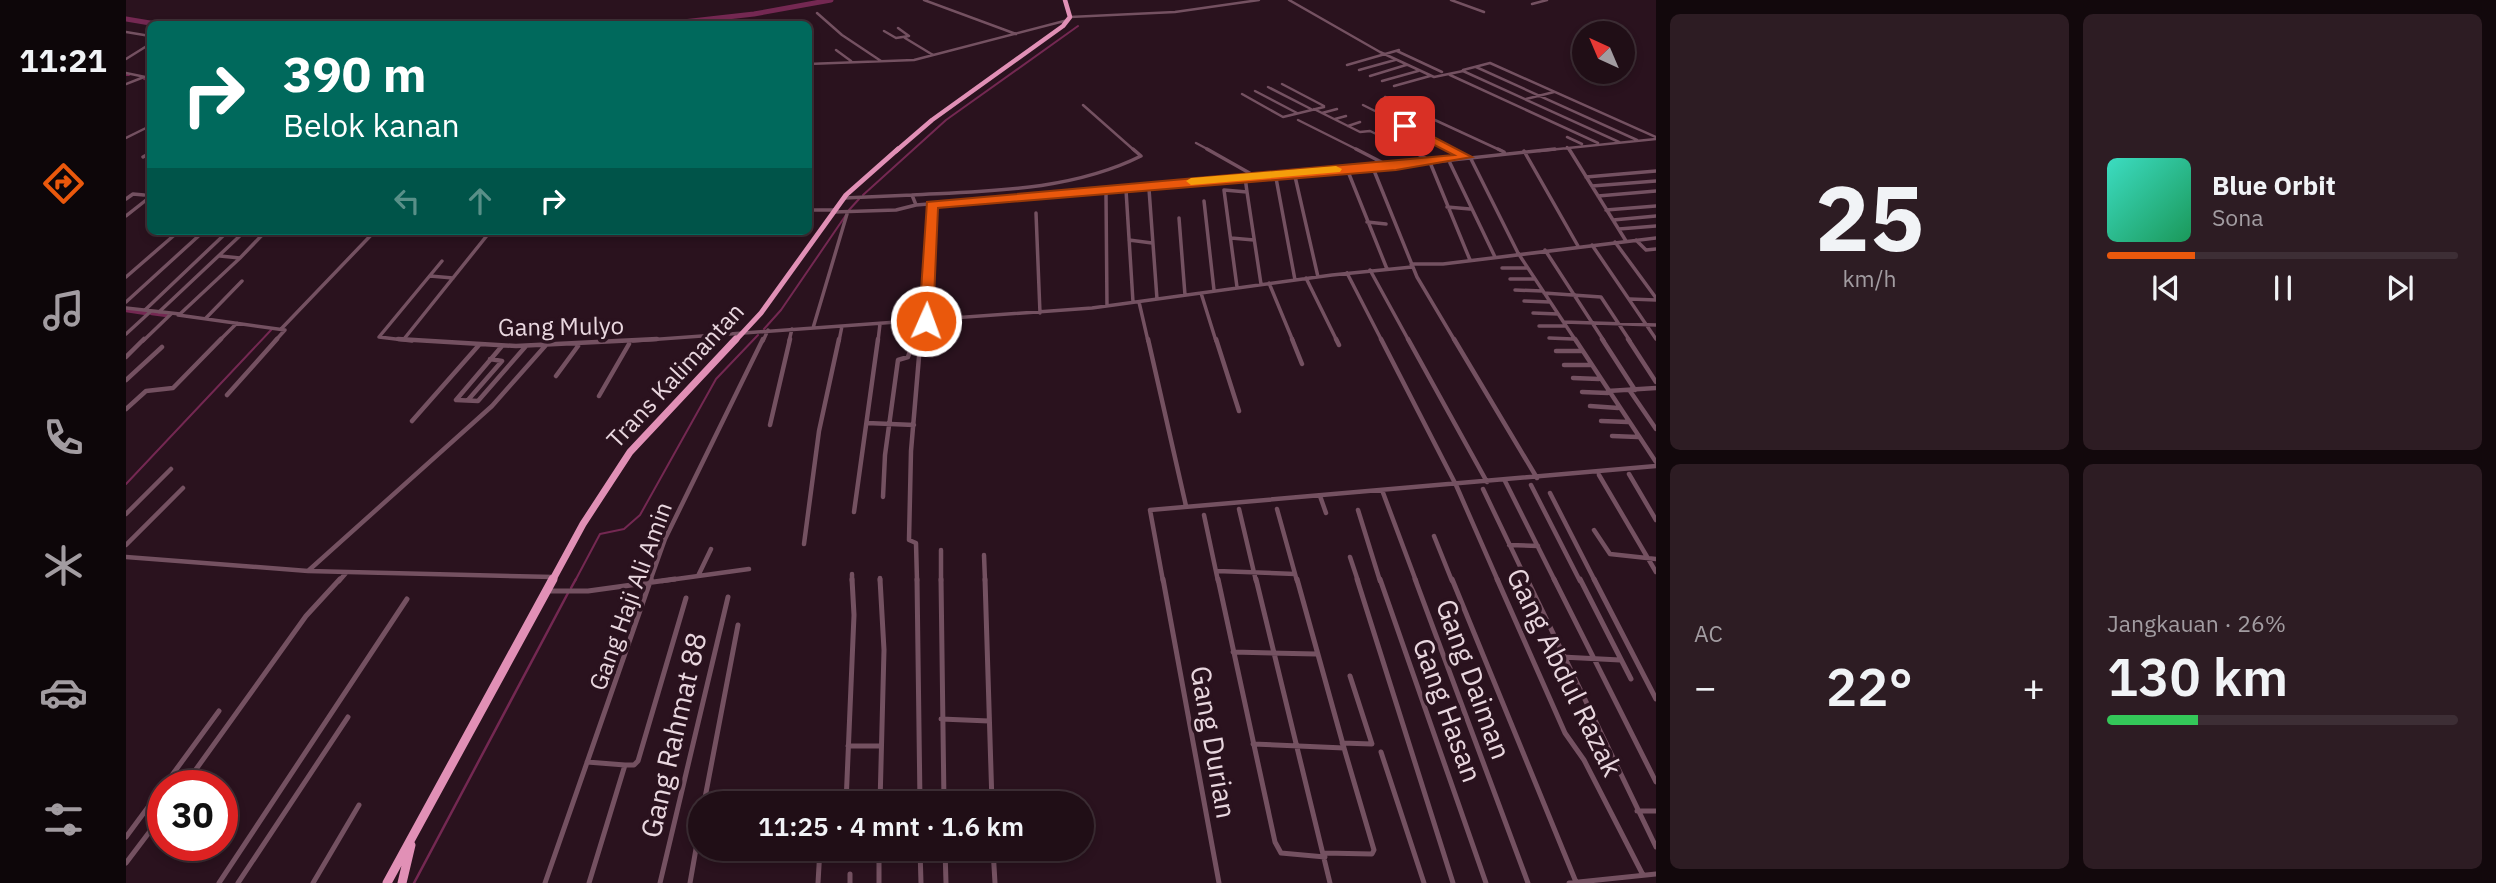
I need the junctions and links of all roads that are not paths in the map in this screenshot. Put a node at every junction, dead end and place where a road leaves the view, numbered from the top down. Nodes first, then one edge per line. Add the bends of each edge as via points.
1 (924, 0) edge
2 (1065, 0) edge
3 (1259, 0) edge
4 (1289, 0) edge
5 (1451, 0) edge
6 (1536, 0) edge
7 (1547, 0) edge
8 (1540, 2) junction
9 (1532, 4) dead end
10 (1484, 12) dead end
11 (817, 13) dead end
12 (1069, 18) junction
13 (898, 28) dead end
14 (884, 31) dead end
15 (126, 32) edge
16 (1016, 34) junction
17 (147, 36) edge
18 (904, 37) junction
19 (147, 46) edge
20 (836, 50) dead end
21 (1384, 54) junction
22 (934, 56) junction
23 (126, 59) edge
24 (1396, 59) junction
25 (852, 61) junction
26 (881, 61) junction
27 (812, 64) edge
28 (1347, 65) dead end
29 (1408, 65) junction
30 (1476, 67) junction
31 (1359, 70) dead end
32 (1419, 70) junction
33 (1462, 71) junction
34 (1442, 72) dead end
35 (1449, 74) junction
36 (1431, 75) junction
37 (126, 76) edge
38 (1370, 76) dead end
39 (144, 77) junction
40 (147, 78) edge
41 (1382, 81) dead end
42 (1282, 84) dead end
43 (126, 85) edge
44 (1394, 86) dead end
45 (1268, 87) dead end
46 (1255, 91) dead end
47 (1554, 92) junction
48 (1242, 94) dead end
49 (1540, 95) junction
50 (1385, 97) dead end
51 (1525, 99) junction
52 (1083, 105) dead end
53 (1363, 105) dead end
54 (1337, 108) dead end
55 (1313, 110) junction
56 (1321, 113) junction
57 (1297, 114) junction
58 (1346, 116) dead end
59 (1298, 120) dead end
60 (1334, 120) junction
61 (1360, 122) dead end
62 (1347, 126) junction
63 (147, 128) edge
64 (1567, 137) dead end
65 (126, 138) edge
66 (1656, 138) edge
67 (1638, 140) junction
68 (1619, 142) junction
69 (1196, 143) dead end
70 (1600, 144) junction
71 (1584, 145) junction
72 (1567, 146) junction
73 (1524, 151) junction
74 (1505, 153) junction
75 (147, 155) edge
76 (143, 157) dead end
77 (1468, 157) junction
78 (1429, 162) junction
79 (1450, 163) dead end
80 (1373, 167) junction
81 (1390, 167) junction
82 (1347, 169) junction
83 (1294, 172) junction
84 (1656, 172) edge
85 (1254, 176) junction
86 (1245, 177) junction
87 (1586, 177) junction
88 (1276, 178) dead end
89 (1656, 181) edge
90 (1592, 186) junction
91 (1149, 189) dead end
92 (1126, 190) dead end
93 (1656, 191) edge
94 (1247, 192) junction
95 (1106, 194) dead end
96 (144, 195) dead end
97 (912, 195) junction
98 (1598, 196) junction
99 (843, 198) junction
100 (126, 199) edge
101 (147, 200) edge
102 (1203, 201) dead end
103 (932, 204) junction
104 (916, 205) junction
105 (1656, 206) edge
106 (1447, 207) junction
107 (1470, 209) junction
108 (812, 210) edge
109 (1606, 210) junction
110 (833, 212) junction
111 (847, 213) junction
112 (1036, 214) dead end
113 (126, 216) edge
114 (1656, 216) edge
115 (1179, 218) dead end
116 (1613, 219) junction
117 (1367, 222) junction
118 (1386, 224) dead end
119 (1656, 226) edge
120 (1618, 229) junction
121 (174, 235) edge
122 (200, 235) edge
123 (224, 235) edge
124 (241, 235) edge
125 (262, 235) edge
126 (371, 235) edge
127 (487, 235) edge
128 (1231, 238) junction
129 (1656, 238) edge
130 (1129, 240) junction
131 (1254, 240) junction
132 (1636, 240) junction
133 (1626, 241) junction
134 (1615, 242) junction
135 (1153, 243) junction
136 (1591, 245) junction
137 (1578, 246) junction
138 (1656, 249) edge
139 (1545, 250) junction
140 (1518, 253) junction
141 (220, 256) junction
142 (1495, 257) junction
143 (240, 258) junction
144 (1470, 260) junction
145 (442, 261) dead end
146 (1412, 266) junction
147 (1502, 268) dead end
148 (1528, 268) junction
149 (1387, 269) junction
150 (1370, 270) junction
151 (1347, 273) junction
152 (429, 276) junction
153 (126, 277) edge
154 (1318, 277) junction
155 (453, 278) junction
156 (1306, 278) junction
157 (1510, 279) dead end
158 (1535, 279) junction
159 (1295, 280) junction
160 (242, 281) dead end
161 (1269, 283) junction
162 (1261, 284) junction
163 (1237, 287) junction
164 (1213, 290) junction
165 (1515, 290) dead end
166 (1544, 292) junction
167 (1200, 293) junction
168 (1185, 295) junction
169 (1573, 295) junction
170 (1157, 299) junction
171 (1629, 299) junction
172 (1656, 299) edge
173 (1524, 301) dead end
174 (126, 302) edge
175 (1133, 302) junction
176 (1139, 302) junction
177 (1550, 302) junction
178 (1107, 306) junction
179 (126, 308) edge
180 (144, 310) junction
181 (151, 311) junction
182 (159, 312) junction
183 (1040, 313) junction
184 (1533, 313) dead end
185 (176, 314) junction
186 (1559, 314) junction
187 (205, 318) junction
188 (926, 321) junction
189 (912, 322) junction
190 (1592, 322) junction
191 (237, 323) junction
192 (880, 324) junction
193 (1565, 324) junction
194 (1618, 324) junction
195 (1646, 325) junction
196 (1656, 325) edge
197 (842, 326) junction
198 (1539, 326) dead end
199 (282, 328) junction
200 (813, 328) junction
201 (792, 329) junction
202 (766, 330) junction
203 (742, 332) junction
204 (126, 334) edge
205 (1549, 338) dead end
206 (404, 339) junction
207 (1574, 339) junction
208 (1656, 339) edge
209 (630, 343) junction
210 (914, 343) junction
211 (480, 344) junction
212 (503, 345) junction
213 (526, 345) junction
214 (546, 345) junction
215 (579, 345) junction
216 (1339, 345) dead end
217 (162, 347) dead end
218 (1556, 351) dead end
219 (1582, 351) junction
220 (126, 357) edge
221 (490, 359) junction
222 (1302, 364) dead end
223 (1564, 365) dead end
224 (1591, 366) junction
225 (556, 376) dead end
226 (1573, 378) dead end
227 (1600, 379) junction
228 (126, 380) edge
229 (1656, 382) edge
230 (1656, 388) edge
231 (1632, 390) junction
232 (1583, 392) dead end
233 (1608, 392) junction
234 (227, 395) dead end
235 (600, 397) dead end
236 (467, 400) junction
237 (1590, 406) dead end
238 (1619, 408) junction
239 (126, 409) edge
240 (1239, 411) dead end
241 (412, 421) dead end
242 (1601, 421) dead end
243 (1628, 422) junction
244 (867, 423) junction
245 (891, 424) junction
246 (770, 425) dead end
247 (914, 425) junction
248 (1656, 429) edge
249 (1612, 436) dead end
250 (1639, 437) junction
251 (1656, 464) edge
252 (171, 469) dead end
253 (1629, 474) dead end
254 (1599, 475) dead end
255 (1537, 478) junction
256 (1505, 481) junction
257 (1487, 482) junction
258 (1456, 485) junction
259 (1531, 485) dead end
260 (183, 488) dead end
261 (1483, 489) dead end
262 (1382, 490) junction
263 (1550, 494) dead end
264 (1320, 496) junction
265 (883, 497) dead end
266 (1186, 506) junction
267 (1239, 509) dead end
268 (1277, 509) dead end
269 (1358, 510) dead end
270 (854, 512) dead end
271 (1326, 513) dead end
272 (126, 514) edge
273 (1204, 515) dead end
274 (1656, 520) edge
275 (1594, 530) dead end
276 (1434, 536) dead end
277 (804, 544) dead end
278 (126, 545) edge
279 (1509, 545) junction
280 (1538, 546) junction
281 (711, 549) dead end
282 (941, 550) dead end
283 (984, 555) dead end
284 (126, 557) edge
285 (1350, 557) dead end
286 (1648, 559) junction
287 (1656, 559) edge
288 (749, 569) dead end
289 (308, 571) junction
290 (347, 572) junction
291 (1217, 572) junction
292 (1256, 572) junction
293 (1656, 572) edge
294 (1295, 574) junction
295 (852, 575) dead end
296 (698, 576) junction
297 (555, 577) junction
298 (880, 578) dead end
299 (650, 582) junction
300 (547, 591) junction
301 (727, 597) dead end
302 (686, 598) dead end
303 (407, 599) dead end
304 (738, 625) dead end
305 (1233, 652) junction
306 (1275, 653) junction
307 (1317, 654) junction
308 (1562, 657) junction
309 (1594, 658) junction
310 (1621, 660) junction
311 (1350, 676) dead end
312 (1632, 679) dead end
313 (1656, 699) edge
314 (219, 710) dead end
315 (348, 717) dead end
316 (941, 719) junction
317 (989, 720) junction
318 (1253, 744) junction
319 (1343, 745) junction
320 (848, 746) junction
321 (881, 746) junction
322 (1297, 747) junction
323 (1381, 752) dead end
324 (587, 762) junction
325 (625, 765) junction
326 (175, 770) edge
327 (195, 770) edge
328 (1656, 782) edge
329 (706, 791) edge
330 (846, 791) edge
331 (880, 791) edge
332 (920, 791) edge
333 (944, 791) edge
334 (992, 791) edge
335 (359, 805) dead end
336 (147, 808) edge
337 (1637, 811) junction
338 (1656, 811) edge
339 (147, 835) edge
340 (126, 837) edge
341 (412, 841) junction
342 (1656, 847) edge
343 (1325, 855) junction
344 (694, 861) edge
345 (819, 861) edge
346 (879, 861) edge
347 (920, 861) edge
348 (945, 861) edge
349 (994, 861) edge
350 (126, 863) edge
351 (850, 874) dead end
352 (1656, 874) edge
353 (1643, 875) junction
354 (1627, 880) edge
355 (1607, 881) edge
356 (1576, 882) edge
357 (219, 883) edge
358 (238, 883) edge
359 (313, 883) edge
360 (387, 883) edge
361 (402, 883) edge
362 (544, 883) edge
363 (589, 883) edge
364 (660, 883) edge
365 (690, 883) edge
366 (818, 883) edge
367 (850, 883) edge
368 (879, 883) edge
369 (921, 883) edge
370 (946, 883) edge
371 (995, 883) edge
372 (1219, 883) edge
373 (1330, 883) edge
374 (1424, 883) edge
375 (1453, 883) edge
376 (1486, 883) edge
377 (1528, 883) edge
378 (1569, 883) edge

1 - 16 street
2 - 12 highway
3 - 12 street via 1175,12
4 - 21 street
5 - 10 street
6 - 8 street
7 - 8 street
8 - 9 street
11 - 26 street
12 - 16 street
12 - 99 highway, Trans Kalimantan via 1008,68 932,120
13 - 18 street via 909,35
14 - 18 street
15 - 17 street
16 - 22 street
18 - 22 street
19 - 23 street
20 - 25 street
21 - 24 street
21 - 28 street
21 - 34 street via 1398,50
22 - 26 street
24 - 29 street
24 - 31 street
25 - 26 street
25 - 27 street
29 - 32 street
29 - 38 street
30 - 33 street
30 - 47 street via 1490,63
30 - 49 street
32 - 36 street
32 - 41 street
33 - 35 street
33 - 51 street
35 - 36 street
35 - 70 street
36 - 44 street
37 - 39 street
39 - 40 street
39 - 43 street
42 - 55 street via 1324,106
45 - 55 street
46 - 57 street
47 - 49 street
47 - 66 street
48 - 57 street via 1282,116
49 - 51 street
49 - 67 street
50 - 74 street
51 - 68 street
52 - 97 street via 1141,156 1081,177 987,191
53 - 77 street
54 - 56 street
55 - 56 street
55 - 57 street
56 - 60 street
58 - 60 street
59 - 81 street
60 - 62 street
61 - 62 street
62 - 78 street via 1370,131
63 - 65 street
64 - 71 street
66 - 67 street
67 - 68 street
68 - 70 street
69 - 85 street
70 - 71 street
71 - 72 street
72 - 73 street
72 - 87 street
73 - 74 street
73 - 137 street
74 - 77 street
75 - 76 street
77 - 78 street
77 - 140 street
78 - 81 street
78 - 106 street
79 - 107 street
80 - 81 street
80 - 82 street
80 - 146 street
82 - 83 street
82 - 117 street
83 - 85 street
83 - 154 street
84 - 87 street
85 - 86 street
86 - 94 street
86 - 103 street
87 - 90 street
88 - 159 street
89 - 90 street
90 - 98 street
91 - 135 street
92 - 130 street
93 - 98 street
94 - 128 street via 1223,191
94 - 131 street
95 - 178 street
96 - 100 street
97 - 99 street
97 - 104 street
98 - 109 street
99 - 110 highway, Trans Kalimantan
101 - 113 street
102 - 164 street
103 - 104 street
103 - 188 street
104 - 111 street
105 - 109 street
106 - 107 street
106 - 144 street
107 - 142 street
108 - 110 street
109 - 116 street
110 - 111 street
110 - 203 highway, Trans Kalimantan
111 - 200 street
112 - 183 street
114 - 116 street
115 - 168 street
116 - 120 street
117 - 118 street
117 - 149 street
119 - 120 street
120 - 133 street
121 - 153 street
122 - 174 street
123 - 180 street
124 - 141 street
125 - 143 street
126 - 199 street
127 - 155 street
128 - 131 street
128 - 163 street
129 - 132 street, Gang Mulyo
130 - 135 street
130 - 175 street
131 - 162 street
132 - 133 street, Gang Mulyo
132 - 138 street via 1646,250
133 - 134 street, Gang Mulyo
134 - 136 street, Gang Mulyo
134 - 172 street
135 - 170 street
136 - 137 street, Gang Mulyo
136 - 171 street
137 - 139 street, Gang Mulyo
139 - 140 street, Gang Mulyo
139 - 169 street
140 - 142 street, Gang Mulyo
140 - 148 street
141 - 143 street
141 - 182 street
142 - 144 street, Gang Mulyo
143 - 185 street
144 - 146 street, Gang Mulyo
145 - 152 street
146 - 149 street, Gang Mulyo
146 - 255 street
147 - 148 street
148 - 158 street
149 - 150 street, Gang Mulyo
150 - 151 street, Gang Mulyo
150 - 257 street
151 - 154 street, Gang Mulyo
151 - 258 street, Gang Abdul Razak
152 - 155 street
152 - 206 street, Gang Mulyo via 380,337
154 - 156 street, Gang Mulyo
155 - 206 street
156 - 159 street, Gang Mulyo
156 - 216 street
157 - 158 street
158 - 166 street
159 - 161 street, Gang Mulyo
160 - 187 street
161 - 162 street, Gang Mulyo
161 - 222 street
162 - 163 street, Gang Mulyo
163 - 164 street, Gang Mulyo
164 - 167 street, Gang Mulyo
165 - 166 street
166 - 169 street
166 - 177 street
167 - 168 street, Gang Mulyo
167 - 240 street
168 - 170 street, Gang Mulyo
169 - 190 street
169 - 194 street via 1600,296
170 - 176 street, Gang Mulyo
171 - 172 street
171 - 195 street
173 - 177 street
175 - 176 street, Gang Mulyo
175 - 178 street, Gang Mulyo
176 - 266 street
177 - 186 street
178 - 183 street, Gang Mulyo
179 - 180 street
180 - 181 street
181 - 182 street
181 - 204 street
182 - 185 street
183 - 188 street, Gang Mulyo
184 - 186 street
185 - 187 street
185 - 220 street
186 - 193 street
187 - 191 street
188 - 189 street, Gang Mulyo
189 - 192 street, Gang Mulyo
189 - 210 street
190 - 193 street
190 - 194 street
190 - 231 street
191 - 199 street
191 - 239 street via 173,388 146,391
192 - 197 street, Gang Mulyo
192 - 244 street
193 - 198 street
193 - 207 street
194 - 195 street
194 - 229 street
195 - 196 street
195 - 208 street
197 - 200 street, Gang Mulyo
197 - 277 street via 819,431
199 - 234 street via 285,330
200 - 201 street, Gang Mulyo
201 - 202 street, Gang Mulyo
201 - 246 street
202 - 203 street, Gang Mulyo
202 - 299 street, Gang Haji Ali Amin via 672,523
203 - 209 street, Gang Mulyo
203 - 297 highway, Trans Kalimantan via 619,467
205 - 207 street
206 - 211 street, Gang Mulyo
207 - 219 street
209 - 215 street, Gang Mulyo
209 - 235 street
210 - 245 street via 908,357 898,360
210 - 247 street via 920,345
211 - 212 street, Gang Mulyo
211 - 241 street
212 - 213 street, Gang Mulyo
212 - 221 street
213 - 214 street, Gang Mulyo
213 - 236 street via 478,401
214 - 215 street, Gang Mulyo
214 - 289 street via 486,413
215 - 225 street
217 - 228 street
218 - 219 street
219 - 224 street
221 - 236 street via 456,398
221 - 236 street via 502,361
223 - 224 street
224 - 227 street
226 - 227 street
227 - 233 street
230 - 231 street
231 - 233 street
231 - 248 street
232 - 233 street
233 - 238 street
237 - 238 street
238 - 243 street
242 - 243 street
243 - 250 street
244 - 245 street
244 - 270 street
245 - 247 street
245 - 265 street
247 - 332 street via 909,540 916,543
249 - 250 street
250 - 251 street
251 - 255 street
252 - 272 street
253 - 274 street
254 - 286 street
255 - 256 street
256 - 257 street
256 - 280 street
257 - 258 street
258 - 262 street
258 - 353 street, Gang Abdul Razak via 1565,733 1584,760
259 - 310 street
260 - 278 street
261 - 279 street
262 - 264 street
262 - 377 street, Gang Daiman
263 - 313 street
264 - 266 street
264 - 271 street
266 - 372 street, Gang Durian via 1150,510
267 - 292 street
268 - 294 street
269 - 376 street, Gang Hasan
273 - 291 street
275 - 286 street via 1610,554
276 - 356 street
279 - 280 street
279 - 308 street
280 - 309 street
281 - 296 street
282 - 316 street
283 - 317 street
284 - 289 street
285 - 375 street
286 - 287 street
286 - 293 street
288 - 296 street
289 - 290 street
290 - 297 street
290 - 327 street via 306,616
291 - 292 street
291 - 305 street
292 - 294 street
292 - 306 street
294 - 307 street
295 - 320 street
296 - 299 street
297 - 300 highway, Trans Kalimantan
298 - 321 street via 884,650
299 - 300 street
299 - 324 street, Gang Haji Ali Amin
300 - 341 highway, Trans Kalimantan
301 - 364 street, Gang Rahmat 88
302 - 325 street via 638,761
303 - 357 street
304 - 329 street
305 - 306 street
305 - 318 street
306 - 307 street
306 - 322 street
307 - 319 street
308 - 309 street
308 - 337 street
309 - 310 street
309 - 328 street
310 - 312 street
311 - 319 street via 1372,744
314 - 326 street
315 - 358 street
316 - 317 street
316 - 333 street
317 - 334 street
318 - 322 street
318 - 343 street via 1278,851
319 - 322 street
319 - 343 street via 1374,850 1372,854
320 - 321 street
320 - 330 street
321 - 331 street
322 - 343 street
323 - 374 street
324 - 325 street
324 - 362 street, Gang Haji Ali Amin
325 - 363 street
335 - 359 street
336 - 340 street
337 - 338 street
337 - 342 street
339 - 350 street
341 - 360 highway, Trans Kalimantan
341 - 361 highway, Trans Kalimantan
343 - 373 street
344 - 365 street
345 - 366 street
346 - 368 street
347 - 369 street
348 - 370 street
349 - 371 street
351 - 367 street
352 - 353 street
353 - 354 street
354 - 355 street
355 - 356 street
356 - 378 street

